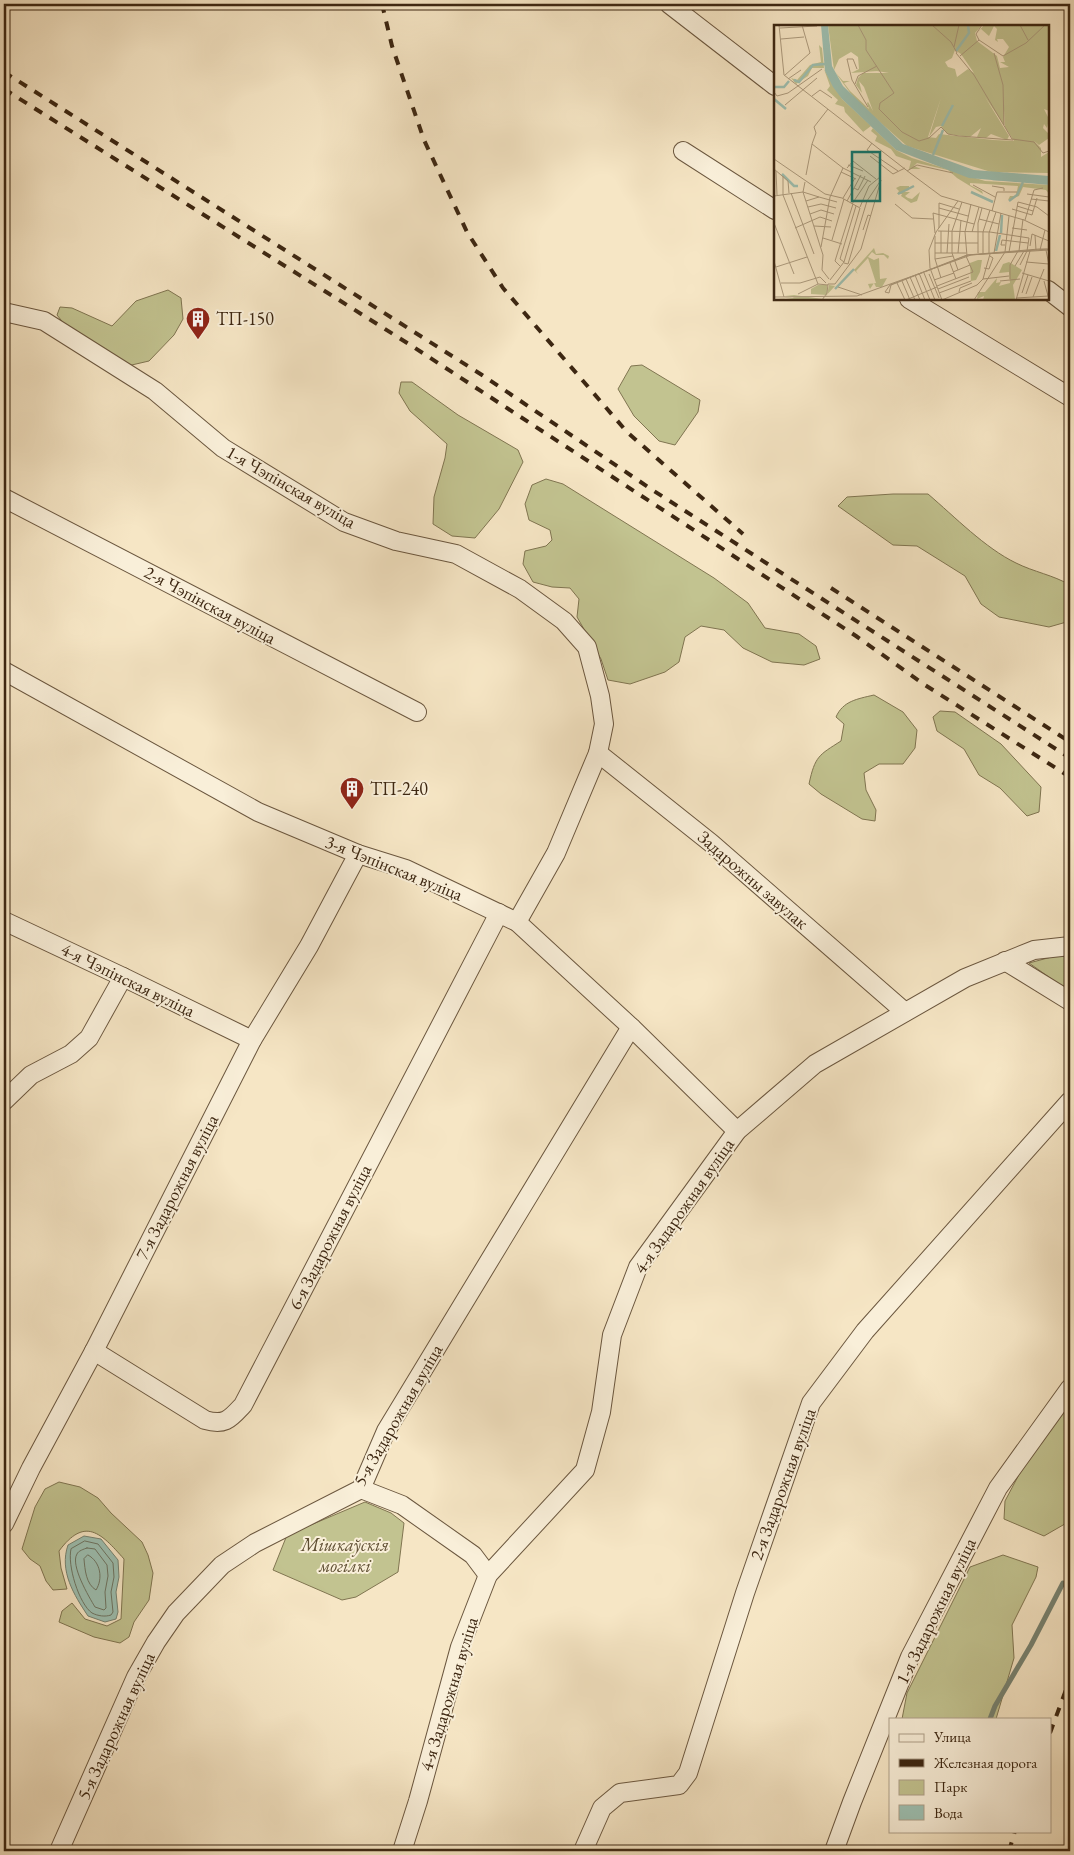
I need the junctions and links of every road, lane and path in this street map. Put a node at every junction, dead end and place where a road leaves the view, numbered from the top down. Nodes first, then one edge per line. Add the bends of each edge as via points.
1 (669, 4) edge
2 (774, 85) edge
3 (683, 151) dead end
4 (774, 209) edge
5 (1049, 291) edge
6 (911, 300) edge
7 (1070, 307) edge
8 (4, 312) edge
9 (1070, 397) edge
10 (4, 498) edge
11 (4, 671) edge
12 (417, 712) dead end
13 (598, 753) junction
14 (358, 854) junction
15 (499, 913) junction
16 (4, 921) edge
17 (518, 922) junction
18 (1070, 946) edge
19 (1005, 961) junction
20 (123, 976) junction
21 (1070, 1001) edge
22 (905, 1012) junction
23 (631, 1027) junction
24 (252, 1040) junction
25 (4, 1101) edge
26 (1070, 1101) edge
27 (738, 1131) junction
28 (94, 1350) junction
29 (1070, 1388) edge
30 (361, 1489) junction
31 (4, 1524) edge
32 (488, 1575) junction
33 (59, 1851) edge
34 (402, 1851) edge
35 (583, 1851) edge
36 (834, 1851) edge

1 - 2 street
3 - 4 street
5 - 7 street
6 - 9 street
8 - 13 street, 1-я Чэпінская вуліца via 44,321 155,391 223,448 344,522 396,541 456,554 520,590 564,621 587,647 600,696 604,724
10 - 12 street, 2-я Чэпінская вуліца
11 - 14 street, 3-я Чэпінская вуліца via 258,812
13 - 17 street via 556,853
13 - 22 street, Задарожны завулак via 711,843
14 - 15 street, 3-я Чэпінская вуліца via 406,869
14 - 24 street, 7-я Задарожная вуліца via 309,946
15 - 17 street, 3-я Чэпінская вуліца
15 - 28 street, 6-я Задарожная вуліца via 243,1405 232,1418 216,1424 205,1420
16 - 20 street, 4-я Чэпінская вуліца
17 - 23 street, 3-я Чэпінская вуліца
18 - 19 street, 4-я Задарожная вуліца via 1034,950
19 - 21 street
19 - 22 street, 4-я Задарожная вуліца via 965,978
20 - 24 street, 4-я Чэпінская вуліца
20 - 25 street via 89,1038 71,1054 32,1075
22 - 27 street, 4-я Задарожная вуліца via 815,1064
23 - 27 street, 3-я Чэпінская вуліца
23 - 30 street, 5-я Задарожная вуліца via 386,1431
24 - 28 street, 7-я Задарожная вуліца
26 - 35 street, 2-я Задарожная вуліца via 865,1332 811,1403 745,1593 688,1773 679,1785 620,1793 602,1808
27 - 32 street, 4-я Задарожная вуліца via 638,1267 612,1335 601,1412 585,1470
28 - 31 street, 7-я Задарожная вуліца
29 - 36 street, 1-я Задарожная вуліца via 998,1488 910,1657
30 - 32 street via 402,1505 473,1555
30 - 33 street, 5-я Задарожная вуліца via 255,1543 222,1565 176,1613 136,1677
32 - 34 street, 4-я Задарожная вуліца via 460,1647

